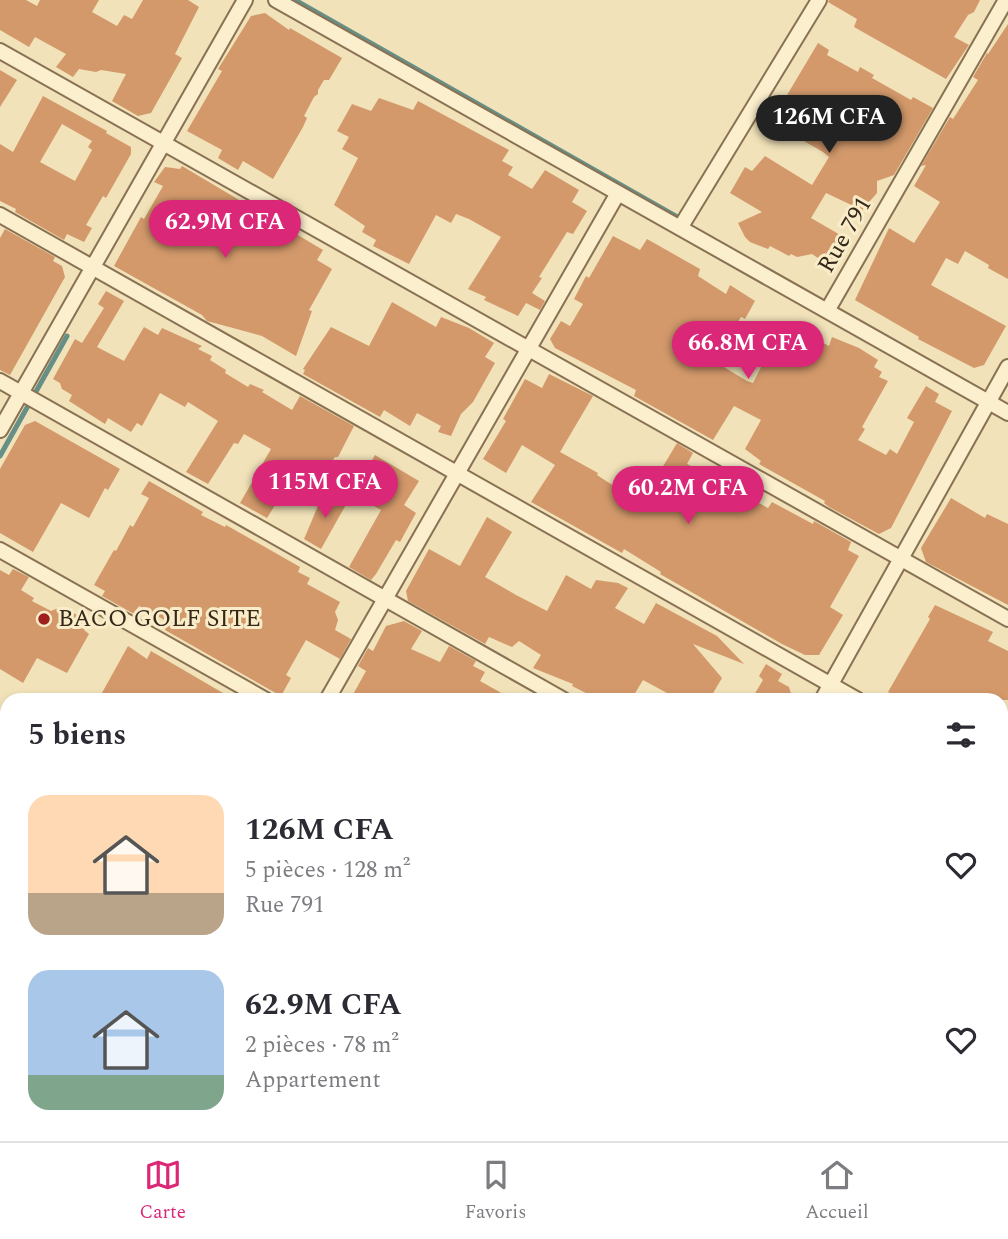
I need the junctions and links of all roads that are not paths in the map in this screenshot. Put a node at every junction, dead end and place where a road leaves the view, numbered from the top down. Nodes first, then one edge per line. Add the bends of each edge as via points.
1 (245, 0) edge
2 (275, 0) edge
3 (819, 0) edge
4 (1006, 0) edge
5 (0, 51) edge
6 (164, 143) junction
7 (618, 193) junction
8 (0, 215) edge
9 (680, 228) junction
10 (93, 268) junction
11 (827, 311) junction
12 (528, 349) junction
13 (1008, 367) edge
14 (0, 381) edge
15 (21, 393) junction
16 (989, 402) junction
17 (1008, 413) edge
18 (0, 430) edge
19 (457, 473) junction
20 (0, 550) edge
21 (901, 559) junction
22 (385, 599) junction
23 (1008, 619) edge
24 (831, 685) junction
25 (254, 693) edge
26 (331, 693) edge
27 (552, 693) edge
28 (826, 693) edge
29 (845, 693) edge

1 - 6 street
2 - 7 street
3 - 9 street
4 - 11 street, Rue 791
5 - 6 street
6 - 10 street
6 - 12 street
7 - 9 street
7 - 12 street
8 - 10 street
9 - 11 street
10 - 15 street
10 - 19 street
11 - 16 street
12 - 19 street
12 - 21 street
13 - 16 street
14 - 15 street
15 - 18 street
15 - 22 street
16 - 17 street
16 - 21 street
19 - 22 street
19 - 24 street
20 - 25 street
21 - 23 street
21 - 24 street
22 - 26 street
22 - 27 street
24 - 28 street
24 - 29 street

